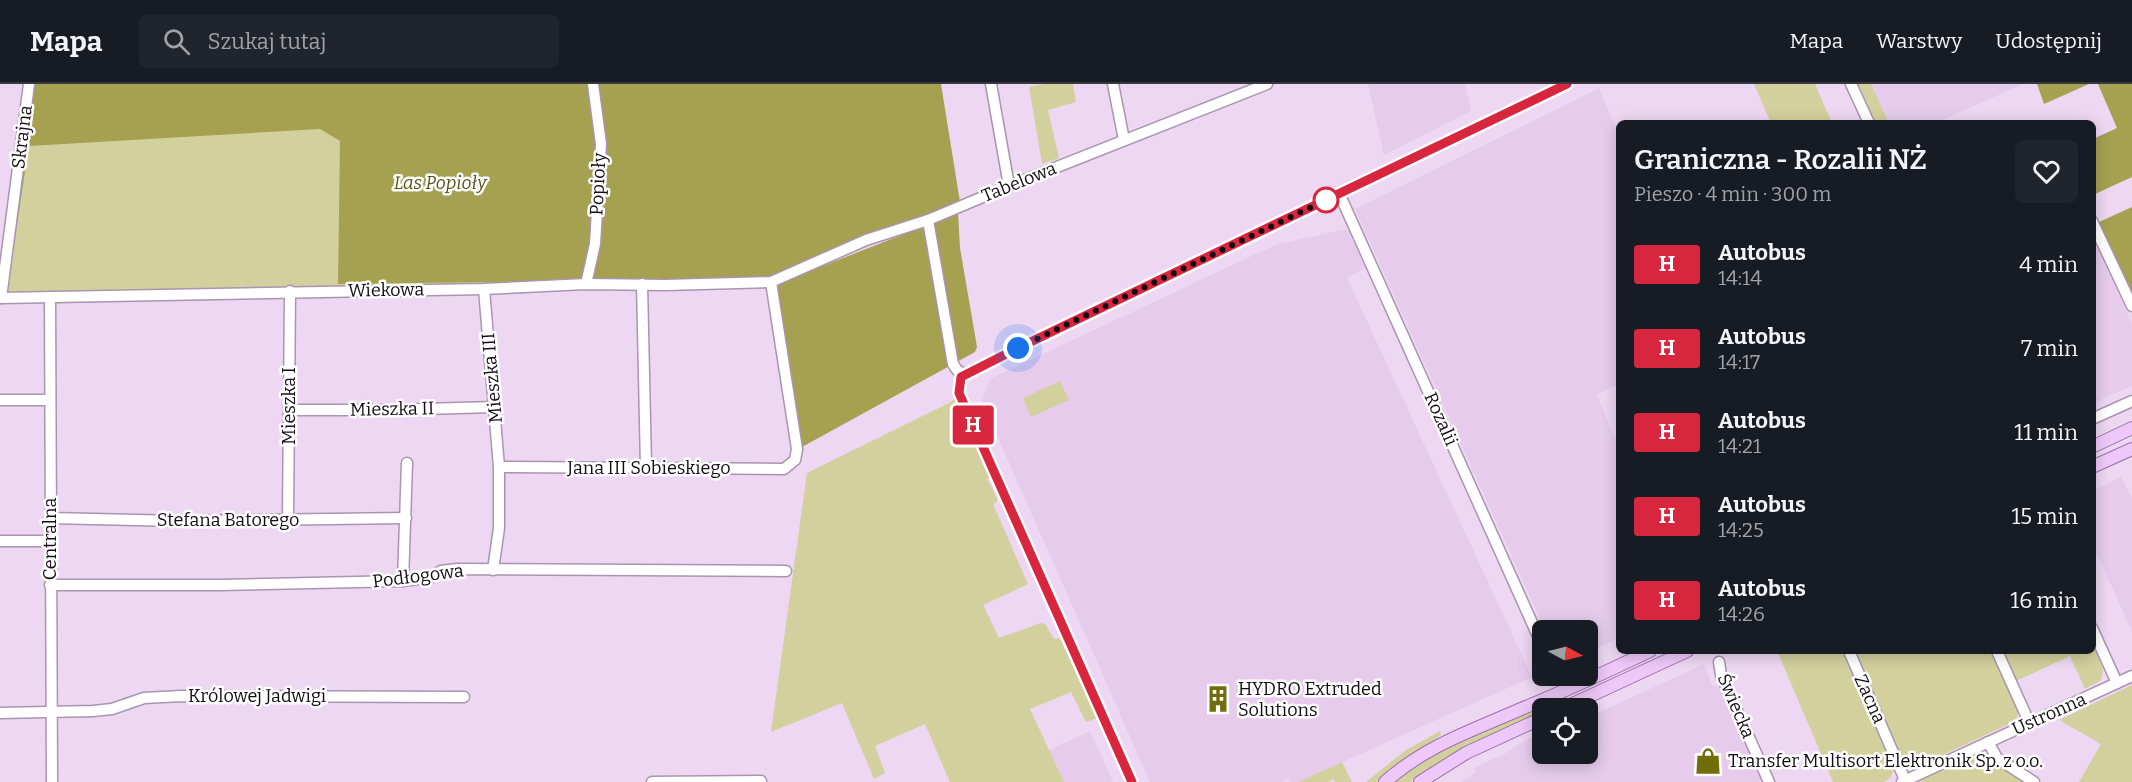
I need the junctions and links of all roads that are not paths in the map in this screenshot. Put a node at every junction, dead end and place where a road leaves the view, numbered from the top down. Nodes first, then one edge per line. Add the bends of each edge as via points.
1 (29, 84) edge
2 (593, 84) edge
3 (991, 84) edge
4 (1113, 84) edge
5 (1268, 84) edge
6 (1567, 84) edge
7 (1851, 84) edge
8 (1253, 87) edge
9 (1868, 120) edge
10 (1124, 140) junction
11 (1009, 186) junction
12 (1339, 193) junction
13 (928, 220) junction
14 (2096, 230) edge
15 (771, 282) junction
16 (586, 284) junction
17 (642, 284) junction
18 (484, 289) junction
19 (290, 291) junction
20 (50, 297) junction
21 (0, 298) edge
22 (2132, 306) edge
23 (964, 375) junction
24 (0, 399) edge
25 (50, 400) junction
26 (2132, 401) edge
27 (495, 407) junction
28 (289, 410) junction
29 (2096, 416) edge
30 (2132, 428) edge
31 (2096, 445) edge
32 (2132, 449) edge
33 (407, 463) dead end
34 (2096, 465) edge
35 (499, 466) junction
36 (646, 467) junction
37 (50, 518) junction
38 (406, 518) junction
39 (288, 520) junction
40 (0, 541) edge
41 (50, 542) junction
42 (493, 570) junction
43 (786, 571) dead end
44 (403, 581) junction
45 (50, 585) junction
46 (1532, 623) edge
47 (2096, 637) edge
48 (1644, 654) edge
49 (1680, 654) edge
50 (1850, 654) edge
51 (1998, 654) edge
52 (1719, 662) dead end
53 (2132, 676) edge
54 (2117, 683) junction
55 (464, 697) dead end
56 (1585, 698) edge
57 (51, 712) junction
58 (0, 713) edge
59 (1532, 723) edge
60 (2029, 723) junction
61 (1988, 742) junction
62 (761, 781) edge
63 (1904, 781) edge
64 (52, 782) edge
65 (652, 782) edge
66 (1132, 782) edge
67 (1385, 782) edge
68 (1420, 782) edge
69 (1770, 782) edge
70 (2034, 782) edge

1 - 21 street, Skrajna
2 - 16 street, Popioły via 601,144 595,244
3 - 11 street
4 - 10 street
5 - 8 street, Tabelowa
6 - 12 street
7 - 9 street
8 - 10 street, Tabelowa
10 - 11 street, Tabelowa
11 - 13 street, Tabelowa
12 - 23 street
12 - 46 street, Rozalii
13 - 15 street, Tabelowa via 866,240
13 - 23 street via 953,364
14 - 22 street
15 - 17 street, Wiekowa
15 - 36 street, Jana III Sobieskiego via 797,449 795,460 784,469
16 - 17 street, Wiekowa
16 - 18 street, Wiekowa
17 - 36 street
18 - 19 street, Wiekowa
18 - 27 street, Mieszka III
19 - 20 street, Wiekowa
19 - 28 street, Mieszka I
20 - 21 street, Wiekowa
20 - 25 street, Centralna
23 - 66 street via 959,393
24 - 25 street
25 - 37 street, Centralna
26 - 29 street
27 - 28 street, Mieszka II
27 - 35 street, Mieszka III
28 - 39 street, Mieszka I
30 - 31 main road
32 - 34 main road
33 - 38 street
35 - 36 street, Jana III Sobieskiego
35 - 42 street, Mieszka III via 499,528
37 - 39 street, Stefana Batorego
37 - 41 street, Centralna
38 - 39 street, Stefana Batorego
38 - 44 street
40 - 41 street
41 - 45 street, Centralna
42 - 43 street, Podłogowa
42 - 44 street, Podłogowa via 441,571 432,577
44 - 45 street, Podłogowa
45 - 57 street, Centralna
47 - 54 street
48 - 67 main road via 1451,738 1418,756
49 - 56 main road
50 - 63 street, Zacna
51 - 60 street
52 - 69 street, Świecka via 1722,678
53 - 54 street, Ustronna
54 - 60 street, Ustronna
55 - 57 street, Królowej Jadwigi via 181,696 144,698 112,709
57 - 58 street, Królowej Jadwigi
57 - 64 street, Centralna
59 - 68 main road via 1466,753
60 - 61 street, Ustronna
61 - 63 street, Ustronna
61 - 70 street via 1997,758
62 - 65 street

